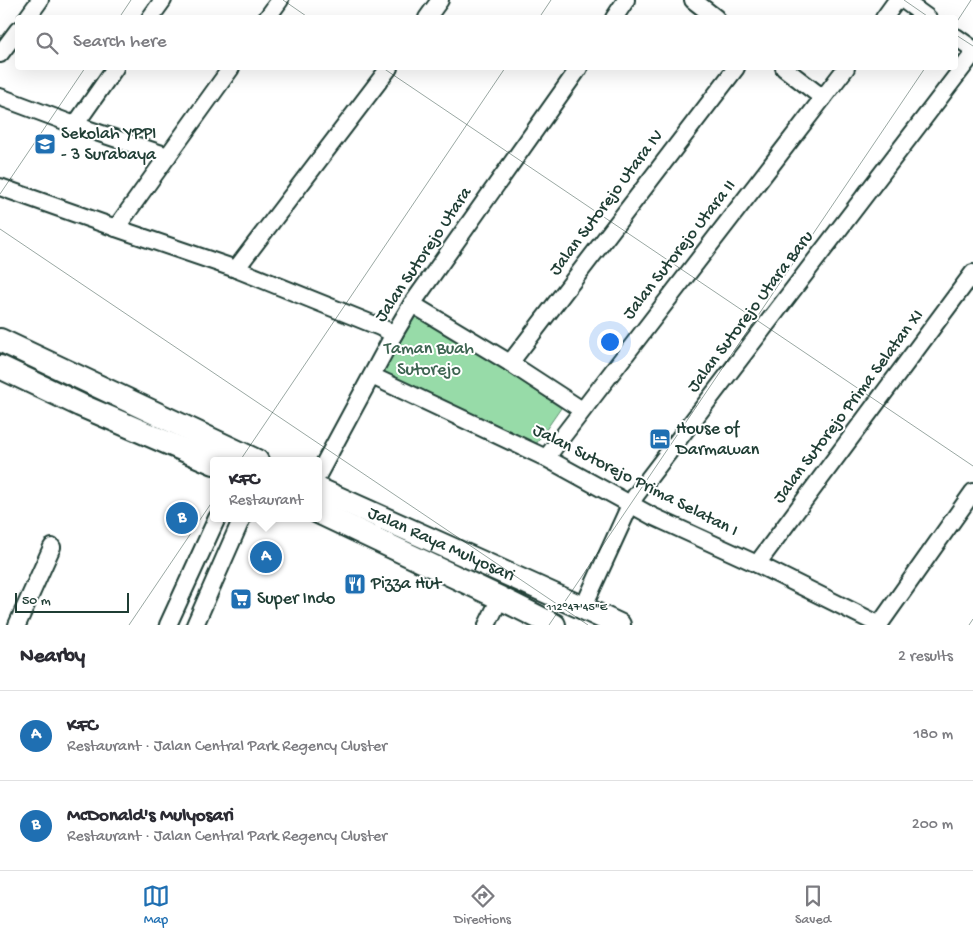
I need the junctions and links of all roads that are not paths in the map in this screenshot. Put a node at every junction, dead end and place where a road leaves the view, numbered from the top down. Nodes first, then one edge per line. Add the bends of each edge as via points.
1 (40, 0) edge
2 (163, 0) edge
3 (280, 0) edge
4 (440, 0) edge
5 (626, 0) edge
6 (692, 0) edge
7 (897, 0) edge
8 (903, 0) edge
9 (29, 15) edge
10 (152, 15) edge
11 (269, 15) edge
12 (428, 15) edge
13 (616, 15) edge
14 (712, 15) edge
15 (886, 15) edge
16 (924, 15) edge
17 (15, 34) edge
18 (958, 38) edge
19 (973, 49) edge
20 (0, 54) edge
21 (973, 54) edge
22 (114, 70) edge
23 (230, 70) edge
24 (387, 70) edge
25 (578, 70) edge
26 (734, 70) edge
27 (787, 70) edge
28 (844, 70) edge
29 (0, 97) edge
30 (823, 98) junction
31 (75, 125) junction
32 (168, 156) junction
33 (0, 187) edge
34 (116, 228) junction
35 (236, 269) junction
36 (973, 273) edge
37 (412, 304) junction
38 (394, 334) junction
39 (0, 340) edge
40 (510, 363) junction
41 (0, 367) edge
42 (372, 376) junction
43 (582, 410) junction
44 (249, 457) edge
45 (546, 458) junction
46 (210, 461) edge
47 (322, 468) edge
48 (322, 491) edge
49 (973, 492) edge
50 (631, 503) junction
51 (322, 514) edge
52 (215, 522) edge
53 (240, 522) edge
54 (52, 547) dead end
55 (757, 564) junction
56 (548, 593) junction
57 (500, 598) junction
58 (583, 608) junction
59 (546, 621) edge
60 (17, 625) edge
61 (168, 625) edge
62 (195, 625) edge
63 (487, 625) edge
64 (619, 625) edge
65 (879, 625) edge

1 - 9 street
2 - 10 street
3 - 11 street
4 - 12 street
5 - 13 street
6 - 14 street
7 - 15 street
8 - 16 street
17 - 20 street
18 - 19 street
21 - 50 street, Jalan Sutorejo Utara Baru
22 - 31 street
23 - 32 street
24 - 35 street
25 - 37 street, Jalan Sutorejo Utara
26 - 40 street, Jalan Sutorejo Utara IV
27 - 30 street
28 - 30 street, Jalan Sutorejo Utara II
29 - 31 street
30 - 43 street, Jalan Sutorejo Utara II
31 - 32 street
32 - 34 street
33 - 34 street
34 - 35 street
35 - 38 street
36 - 55 street, Jalan Sutorejo Prima Selatan XI
37 - 38 street, Jalan Sutorejo Utara
37 - 40 street
38 - 42 street, Jalan Sutorejo Utara
39 - 44 main road
40 - 43 street
41 - 46 main road
42 - 45 street, Jalan Sutorejo Prima Selatan I
42 - 47 street, Jalan Sutorejo Utara
43 - 45 street, Jalan Sutorejo Utara II
45 - 50 street, Jalan Sutorejo Prima Selatan I
48 - 56 main road, Jalan Raya Mulyosari
49 - 65 street
50 - 55 street, Jalan Sutorejo Prima Selatan I via 652,516
50 - 58 street, Jalan Sutorejo Utara Baru
51 - 57 main road, Jalan Raya Mulyosari
52 - 61 street
53 - 62 street
54 - 60 street
55 - 65 street, Jalan Sutorejo Prima Selatan I
56 - 58 main road, Jalan Raya Mulyosari
56 - 59 main road
57 - 59 main road, Jalan Raya Mulyosari
57 - 63 street
58 - 64 main road, Jalan Raya Mulyosari

